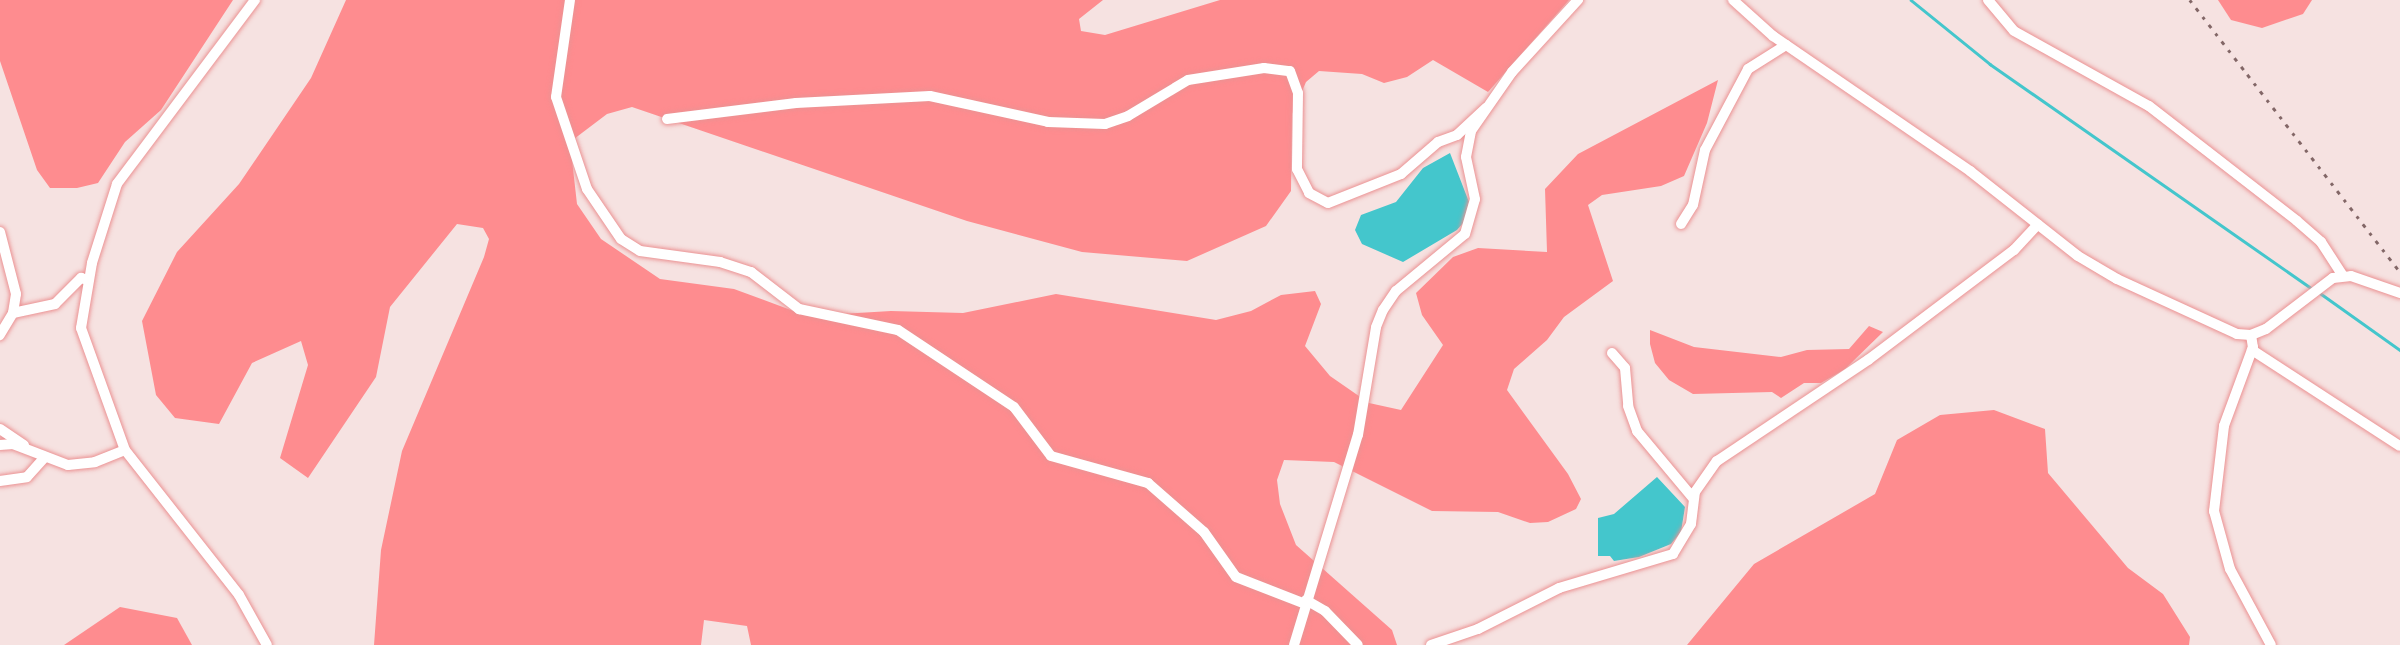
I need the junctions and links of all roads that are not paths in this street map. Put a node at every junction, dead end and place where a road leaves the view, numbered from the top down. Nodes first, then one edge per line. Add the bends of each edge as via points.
1 (255, 0) edge
2 (570, 0) edge
3 (1578, 0) edge
4 (1733, 0) edge
5 (1988, 0) edge
6 (1786, 45) junction
7 (1486, 108) junction
8 (667, 119) dead end
9 (1681, 224) dead end
10 (2038, 224) junction
11 (0, 232) edge
12 (2343, 276) junction
13 (88, 280) junction
14 (2400, 293) edge
15 (13, 313) junction
16 (0, 335) edge
17 (2251, 335) junction
18 (2252, 350) junction
19 (1612, 353) dead end
20 (0, 429) edge
21 (0, 445) edge
22 (2400, 446) edge
23 (25, 448) junction
24 (125, 450) junction
25 (46, 457) junction
26 (0, 481) edge
27 (1693, 498) junction
28 (1305, 602) junction
29 (267, 645) edge
30 (1294, 645) edge
31 (1358, 645) edge
32 (1431, 645) edge
33 (2271, 645) edge

1 - 13 street via 194,87 123,175
2 - 28 street via 556,97 587,188 621,239 640,251 720,262 751,272 799,309 898,330 1014,407 1051,456 1148,483 1203,532 1236,577
3 - 7 street
4 - 6 street
5 - 12 street via 2014,31 2149,106 2297,221 2321,242
6 - 9 street via 1748,69 1705,150 1693,205
6 - 10 street via 1970,171
7 - 8 street via 1401,174 1328,203 1309,193 1297,169 1298,93 1290,72 1264,68 1188,80 1128,117 1105,124 1048,122 930,96 796,103
7 - 28 street via 1465,143 1475,199 1469,226 1457,243 1396,291 1376,327 1358,435
10 - 17 street via 2117,279 2237,334
10 - 27 street via 2014,250 1868,360 1717,461 1701,479
11 - 15 street via 16,294
12 - 14 street
12 - 17 street via 2321,285 2281,319
13 - 15 street via 82,278 55,303
13 - 24 street via 81,328
15 - 16 street
17 - 18 street
18 - 22 street
18 - 33 street via 2224,426 2214,511 2230,569
19 - 27 street via 1625,368 1628,406 1637,431
20 - 23 street
21 - 23 street
23 - 25 street
24 - 25 street via 81,465
24 - 29 street via 239,595
25 - 26 street via 27,477
27 - 32 street via 1691,524 1673,554 1559,588 1488,625
28 - 30 street
28 - 31 street via 1325,611

